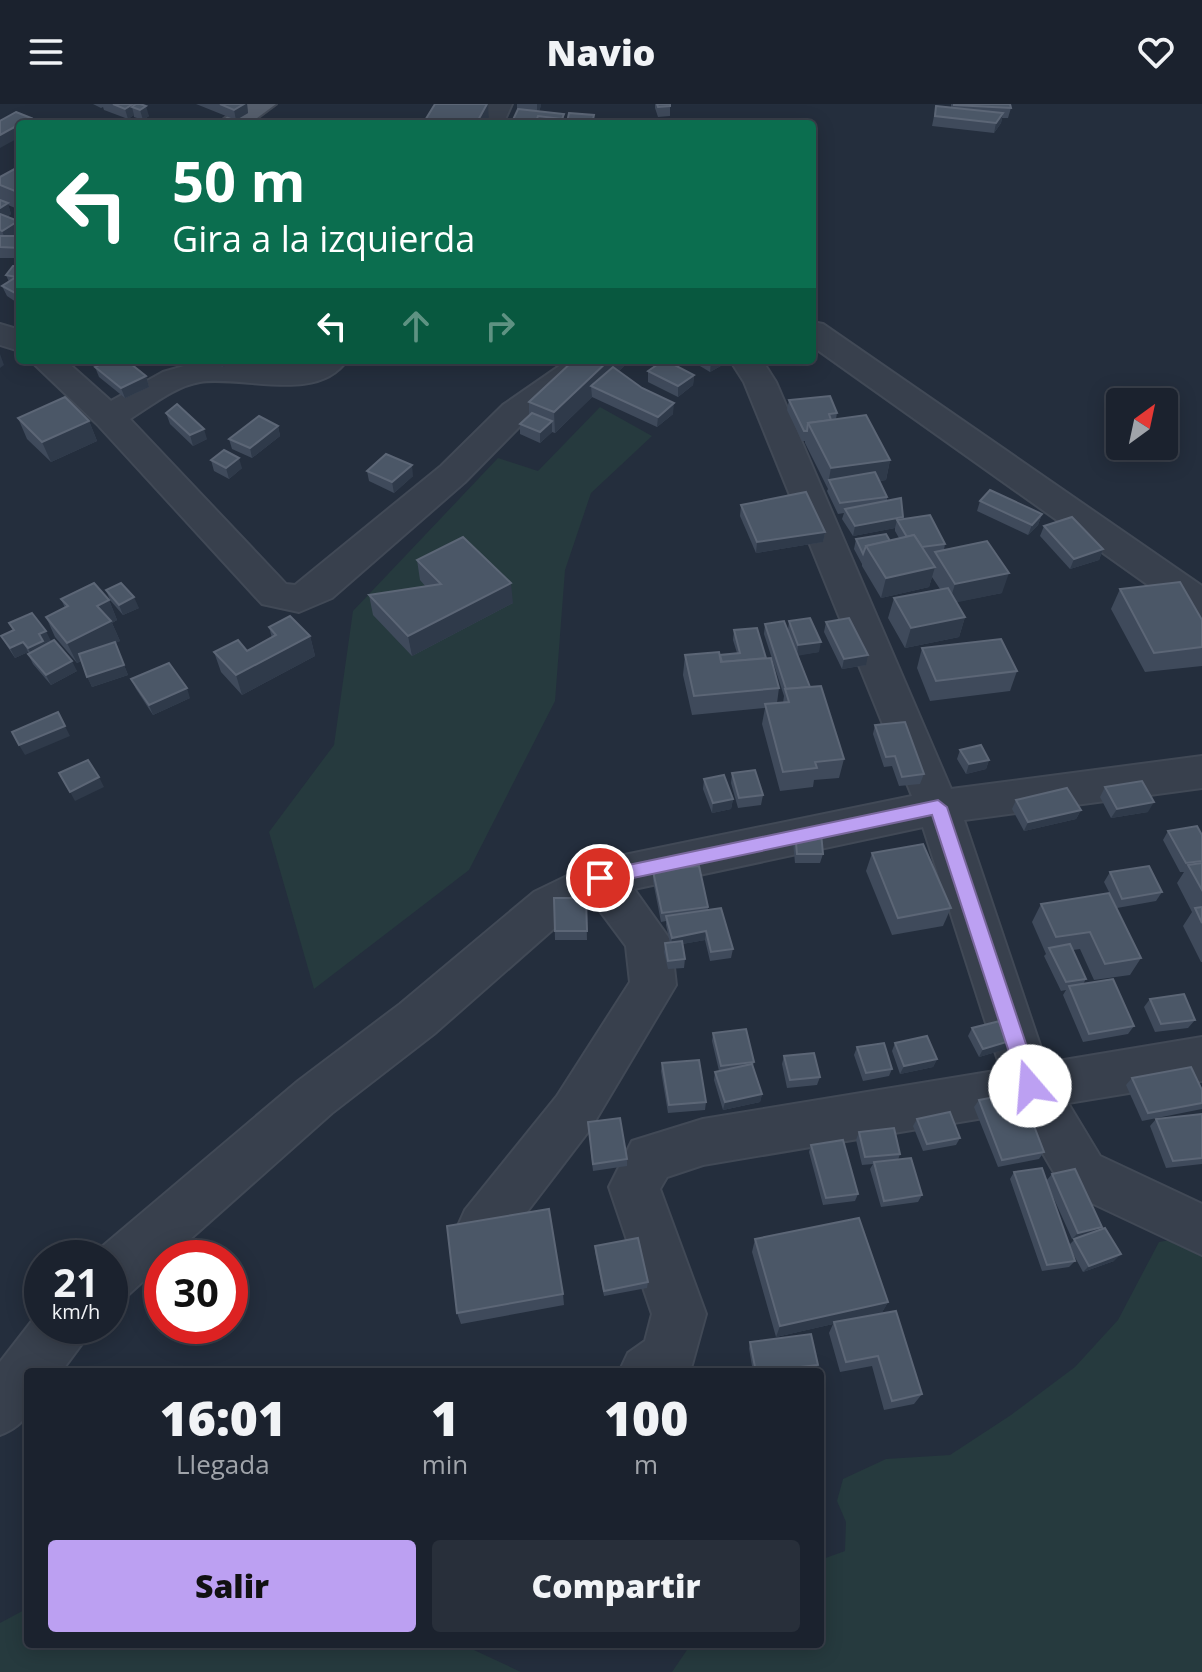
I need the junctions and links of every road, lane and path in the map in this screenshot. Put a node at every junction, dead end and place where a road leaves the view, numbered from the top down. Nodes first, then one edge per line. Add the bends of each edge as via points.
1 (263, 104) edge
2 (237, 120) edge
3 (816, 334) edge
4 (50, 364) edge
5 (324, 364) edge
6 (583, 364) edge
7 (749, 364) edge
8 (109, 417) junction
9 (1202, 605) edge
10 (1202, 772) edge
11 (938, 807) junction
12 (600, 878) junction
13 (1202, 1059) edge
14 (1030, 1086) junction
15 (483, 1228) edge
16 (1202, 1230) edge
17 (128, 1259) edge
18 (48, 1344) edge
19 (30, 1368) edge
20 (653, 1368) edge
21 (24, 1376) edge
22 (0, 1407) edge

1 - 2 main road
3 - 9 street
4 - 8 street
5 - 8 street via 273,379 199,372 178,378
6 - 8 street via 515,412 408,512 319,589 299,599 275,595
7 - 11 street
10 - 11 street
11 - 12 street
11 - 14 street
12 - 15 street via 648,941 653,985 574,1112
12 - 17 street via 550,905 417,1019 315,1097
13 - 14 street
14 - 16 street via 1082,1173
14 - 20 street via 703,1142 650,1158 634,1187 679,1314 668,1358
18 - 19 street
21 - 22 street

